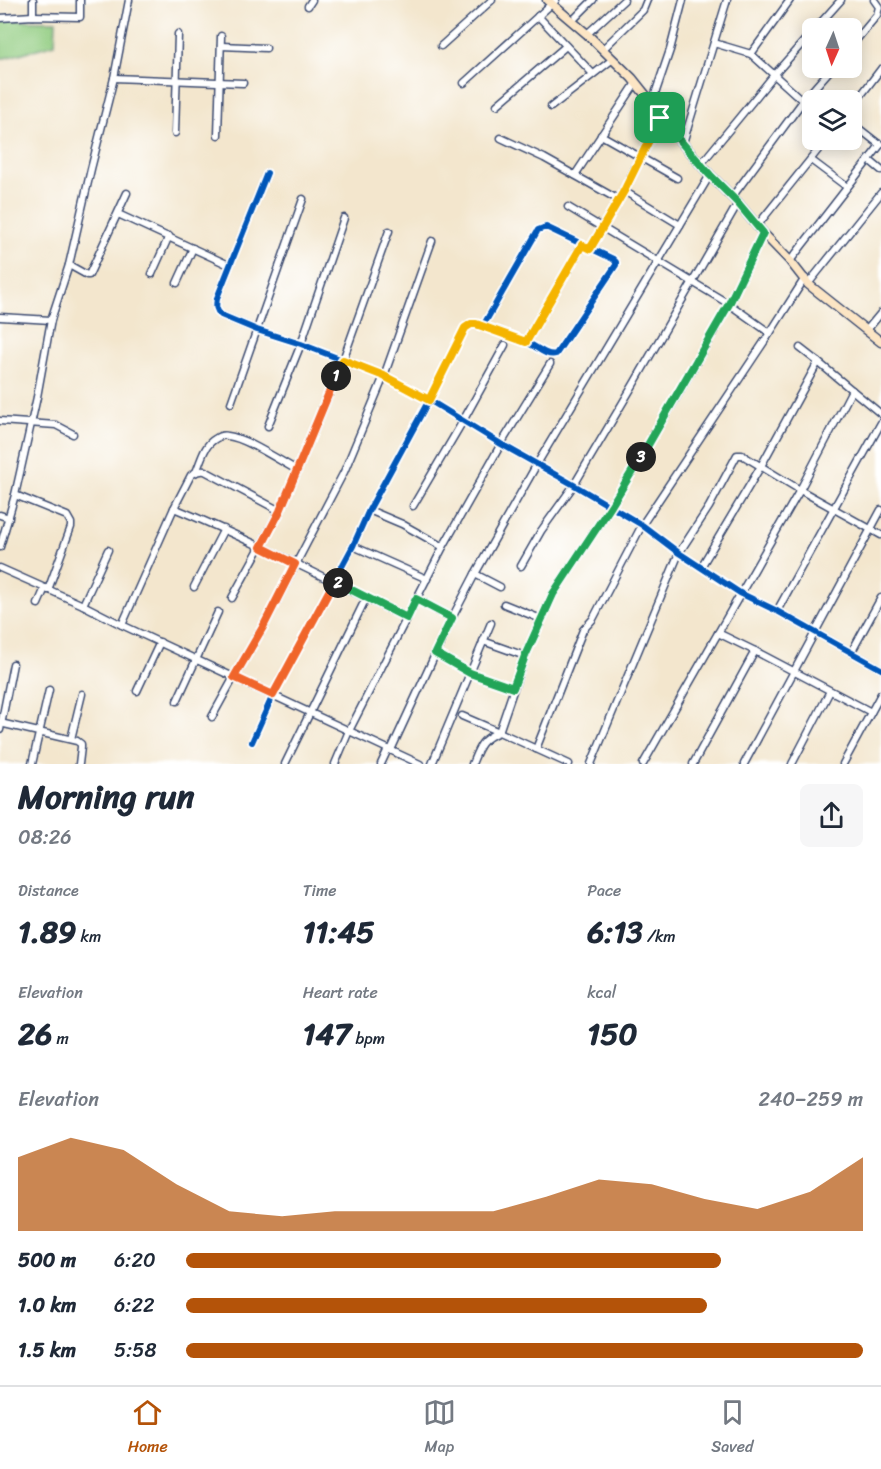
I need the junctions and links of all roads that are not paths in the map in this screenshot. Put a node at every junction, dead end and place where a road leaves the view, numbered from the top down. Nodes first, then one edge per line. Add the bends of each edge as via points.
1 (33, 0) edge
2 (80, 0) edge
3 (129, 0) edge
4 (492, 0) edge
5 (593, 0) edge
6 (624, 0) edge
7 (647, 0) edge
8 (683, 0) edge
9 (727, 0) edge
10 (790, 0) edge
11 (841, 0) edge
12 (874, 0) edge
13 (552, 1) edge
14 (33, 16) junction
15 (538, 16) junction
16 (0, 18) edge
17 (825, 18) edge
18 (572, 21) junction
19 (862, 33) edge
20 (178, 34) dead end
21 (588, 34) junction
22 (221, 36) dead end
23 (714, 43) junction
24 (802, 44) edge
25 (221, 46) junction
26 (441, 46) dead end
27 (566, 46) junction
28 (266, 48) dead end
29 (603, 50) junction
30 (751, 54) junction
31 (613, 59) junction
32 (881, 69) edge
33 (593, 75) junction
34 (774, 75) junction
35 (114, 78) junction
36 (823, 78) edge
37 (177, 80) junction
38 (220, 82) junction
39 (243, 83) dead end
40 (464, 83) dead end
41 (636, 83) junction
42 (813, 90) edge
43 (862, 94) edge
44 (802, 100) edge
45 (802, 102) edge
46 (652, 103) junction
47 (497, 105) dead end
48 (551, 107) dead end
49 (660, 118) junction
50 (862, 131) edge
51 (175, 133) dead end
52 (218, 135) dead end
53 (601, 135) junction
54 (501, 138) dead end
55 (684, 143) junction
56 (881, 145) edge
57 (818, 150) edge
58 (640, 158) junction
59 (811, 160) junction
60 (869, 160) junction
61 (701, 164) junction
62 (881, 170) edge
63 (267, 173) dead end
64 (575, 175) junction
65 (710, 175) junction
66 (676, 178) dead end
67 (847, 187) junction
68 (624, 191) junction
69 (127, 193) dead end
70 (881, 193) edge
71 (303, 199) dead end
72 (619, 200) junction
73 (735, 200) junction
74 (568, 207) dead end
75 (118, 214) junction
76 (344, 219) dead end
77 (680, 225) junction
78 (603, 227) junction
79 (760, 230) junction
80 (389, 231) dead end
81 (169, 237) junction
82 (432, 241) dead end
83 (582, 245) junction
84 (193, 248) junction
85 (590, 249) junction
86 (659, 261) junction
87 (790, 261) junction
88 (69, 265) junction
89 (229, 265) junction
90 (152, 274) dead end
91 (806, 281) junction
92 (177, 283) dead end
93 (693, 283) junction
94 (729, 304) junction
95 (881, 313) edge
96 (0, 317) edge
97 (51, 320) junction
98 (483, 326) junction
99 (257, 330) junction
100 (866, 331) junction
101 (770, 333) junction
102 (526, 342) junction
103 (881, 342) edge
104 (301, 344) junction
105 (505, 345) dead end
106 (800, 348) dead end
107 (343, 360) junction
108 (818, 362) junction
109 (550, 364) dead end
110 (384, 376) junction
111 (852, 390) junction
112 (429, 400) junction
113 (231, 403) dead end
114 (881, 414) edge
115 (0, 421) edge
116 (463, 421) junction
117 (881, 423) edge
118 (31, 424) junction
119 (268, 426) dead end
120 (73, 434) dead end
121 (501, 444) junction
122 (537, 464) junction
123 (761, 466) junction
124 (297, 470) junction
125 (196, 472) junction
126 (574, 485) junction
127 (800, 490) junction
128 (15, 495) junction
129 (611, 506) junction
130 (413, 507) dead end
131 (174, 508) junction
132 (834, 508) junction
133 (369, 510) junction
134 (881, 510) edge
135 (280, 511) junction
136 (0, 514) edge
137 (9, 518) junction
138 (642, 525) junction
139 (224, 529) junction
140 (871, 529) junction
141 (881, 535) edge
142 (353, 546) junction
143 (443, 546) junction
144 (0, 547) edge
145 (261, 547) junction
146 (108, 550) dead end
147 (679, 553) junction
148 (295, 564) junction
149 (521, 566) dead end
150 (701, 567) junction
151 (0, 568) edge
152 (475, 574) junction
153 (427, 579) junction
154 (334, 582) junction
155 (194, 587) dead end
156 (500, 587) dead end
157 (46, 589) junction
158 (740, 593) junction
159 (232, 598) dead end
160 (366, 598) junction
161 (881, 598) edge
162 (416, 599) junction
163 (38, 604) dead end
164 (504, 604) dead end
165 (83, 605) junction
166 (777, 611) junction
167 (218, 612) dead end
168 (407, 618) junction
169 (452, 618) junction
170 (541, 619) junction
171 (491, 622) dead end
172 (122, 625) junction
173 (718, 633) junction
174 (815, 633) junction
175 (483, 641) junction
176 (160, 642) junction
177 (755, 651) junction
178 (435, 653) junction
179 (851, 653) junction
180 (525, 656) junction
181 (196, 659) junction
182 (13, 664) dead end
183 (881, 669) edge
184 (794, 671) junction
185 (470, 673) junction
186 (234, 677) junction
187 (513, 688) junction
188 (49, 690) dead end
189 (137, 691) dead end
190 (830, 691) junction
191 (82, 694) dead end
192 (881, 694) edge
193 (273, 695) junction
194 (177, 701) dead end
195 (871, 712) junction
196 (310, 713) junction
197 (462, 716) dead end
198 (213, 717) dead end
199 (0, 725) edge
200 (349, 731) junction
201 (39, 732) junction
202 (499, 732) junction
203 (71, 739) junction
204 (252, 742) dead end
205 (536, 749) junction
206 (389, 750) junction
207 (557, 761) edge
208 (644, 762) edge
209 (32, 764) edge
210 (79, 764) edge
211 (285, 764) edge
212 (335, 764) edge
213 (381, 764) edge
214 (420, 764) edge
215 (432, 764) edge
216 (472, 764) edge
217 (569, 764) edge
218 (591, 764) edge
219 (654, 764) edge
220 (693, 764) edge
221 (744, 764) edge
222 (792, 764) edge
223 (843, 764) edge

1 - 14 street
2 - 14 street via 80,17
3 - 35 street
4 - 26 street
5 - 18 street
6 - 21 street
7 - 29 street via 643,10
8 - 46 street
9 - 23 street
10 - 30 street
11 - 17 street
12 - 19 street via 879,7 877,15
13 - 15 street
13 - 18 street
14 - 16 street
15 - 27 street
15 - 40 street
18 - 21 street
20 - 37 street
21 - 29 street
22 - 25 street
23 - 30 street
23 - 55 street
24 - 34 street
25 - 28 street
25 - 38 street
27 - 33 street
27 - 47 street
29 - 31 street
30 - 34 street
31 - 33 street
31 - 41 street
32 - 43 street
33 - 48 street
34 - 44 street
34 - 61 street
35 - 37 street
35 - 88 street
36 - 42 street
37 - 38 street
37 - 51 street
38 - 39 street
38 - 52 street
41 - 46 street
41 - 53 street
45 - 73 street
46 - 49 street
49 - 55 street
49 - 58 street
50 - 56 street
53 - 58 street
53 - 64 street
54 - 64 street
55 - 61 street
56 - 60 street
57 - 59 street
58 - 66 street
58 - 68 street
59 - 67 street
59 - 79 street
60 - 62 street
60 - 67 street
61 - 65 street
63 - 89 street
64 - 72 street
65 - 73 street
65 - 77 street
67 - 87 street
68 - 72 street
68 - 77 street
69 - 75 street
70 - 91 street
71 - 99 street
72 - 78 street
73 - 79 street
73 - 93 street
74 - 78 street
75 - 81 street
75 - 88 street via 89,275
76 - 104 street
77 - 86 street
78 - 85 street
78 - 86 street
79 - 87 street
79 - 94 street
80 - 107 street
81 - 84 street
81 - 90 street
82 - 110 street
83 - 85 street
83 - 98 street via 546,227 538,230
83 - 102 street
84 - 89 street
84 - 92 street
85 - 102 street via 613,259 616,265 558,353 550,355
86 - 93 street
86 - 122 street
87 - 91 street
88 - 97 street
89 - 99 street via 217,298 217,311
91 - 100 street
91 - 101 street
93 - 94 street
93 - 126 street
94 - 101 street
94 - 129 street
95 - 100 street
96 - 97 street
97 - 118 street
98 - 102 street
98 - 112 street via 471,324 465,328
99 - 104 street
99 - 113 street
100 - 103 street
101 - 138 street
104 - 107 street
104 - 119 street
105 - 116 street
106 - 108 street
107 - 110 street
107 - 124 street
108 - 111 street
108 - 123 street
109 - 121 street
110 - 112 street
110 - 148 street via 344,471
111 - 114 street
111 - 127 street
112 - 116 street
112 - 133 street
115 - 118 street
116 - 121 street
116 - 130 street
117 - 132 street
118 - 120 street via 56,425
118 - 128 street
121 - 122 street
121 - 143 street
122 - 126 street
122 - 152 street
123 - 127 street
123 - 147 street via 742,455 735,456
123 - 150 street
124 - 125 street via 227,435 210,443
124 - 135 street
125 - 131 street
125 - 135 street via 205,471
126 - 129 street
126 - 149 street
127 - 132 street
127 - 158 street
128 - 137 street
128 - 157 street via 67,516 71,524
129 - 138 street
129 - 170 street
131 - 139 street
131 - 172 street
132 - 140 street
132 - 166 street
133 - 142 street
133 - 143 street
134 - 140 street
135 - 145 street
136 - 137 street
137 - 144 street
138 - 147 street
138 - 205 street via 593,619 583,630
139 - 145 street
139 - 155 street
140 - 141 street
140 - 174 street
142 - 153 street
142 - 154 street
143 - 153 street
145 - 148 street
145 - 159 street
146 - 165 street
147 - 150 street
147 - 218 street
148 - 154 street
148 - 186 street
150 - 158 street
151 - 157 street
152 - 156 street
152 - 169 street
153 - 162 street
154 - 160 street
154 - 193 street
157 - 163 street
157 - 165 street
158 - 166 street
158 - 173 street
160 - 168 street
160 - 196 street
161 - 179 street
162 - 168 street
162 - 169 street
164 - 170 street
165 - 172 street
166 - 174 street
167 - 181 street
168 - 200 street
169 - 178 street
170 - 180 street
171 - 175 street
172 - 176 street
173 - 177 street
173 - 208 street
174 - 179 street
174 - 184 street
175 - 180 street
175 - 185 street
176 - 181 street
176 - 189 street
177 - 184 street
177 - 220 street
178 - 185 street
178 - 206 street
179 - 183 street
180 - 187 street
181 - 186 street
181 - 194 street
182 - 199 street
184 - 190 street
184 - 221 street
185 - 187 street
185 - 215 street
186 - 193 street
186 - 198 street
187 - 202 street
188 - 201 street
190 - 195 street
190 - 222 street
191 - 203 street
192 - 195 street
193 - 196 street
193 - 204 street
195 - 223 street
196 - 200 street
196 - 211 street
197 - 202 street
199 - 201 street
200 - 206 street
200 - 212 street
201 - 203 street
201 - 209 street
202 - 205 street
202 - 216 street via 484,740
203 - 210 street via 81,744
205 - 207 street
206 - 213 street
206 - 214 street
207 - 217 street
208 - 219 street

